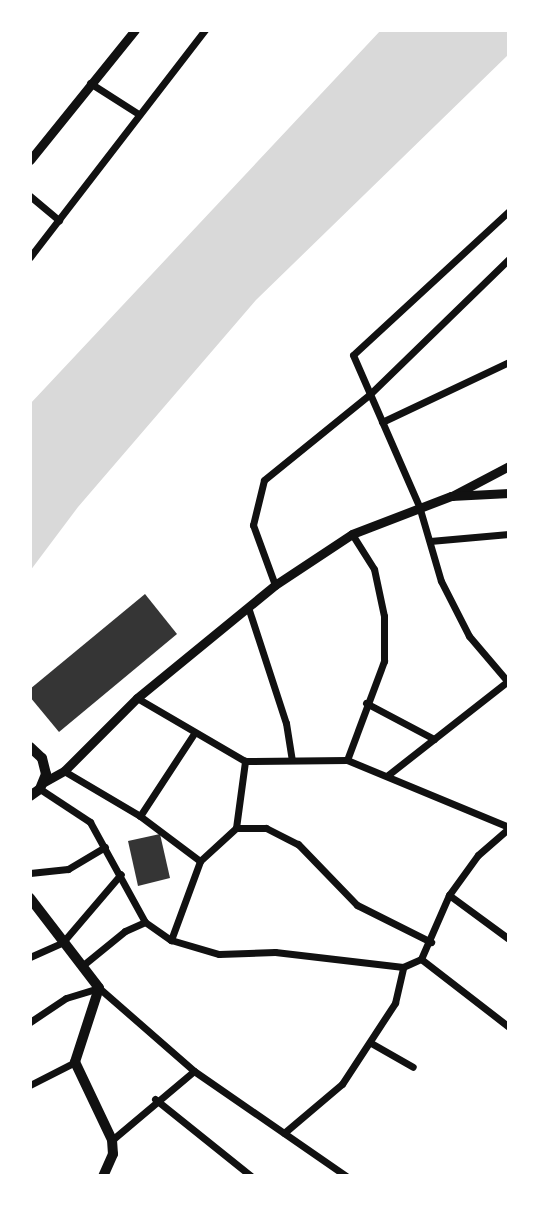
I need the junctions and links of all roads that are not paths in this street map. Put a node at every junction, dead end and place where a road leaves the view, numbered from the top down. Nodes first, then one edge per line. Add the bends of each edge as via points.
1 (135, 30) edge
2 (205, 30) edge
3 (89, 83) junction
4 (137, 113) junction
5 (33, 148) edge
6 (30, 160) edge
7 (30, 196) edge
8 (509, 211) edge
9 (59, 219) junction
10 (30, 257) edge
11 (509, 259) edge
12 (509, 362) edge
13 (369, 395) junction
14 (382, 422) junction
15 (509, 466) edge
16 (509, 493) edge
17 (451, 496) junction
18 (419, 506) junction
19 (352, 534) junction
20 (509, 534) edge
21 (430, 541) junction
22 (275, 585) junction
23 (248, 607) junction
24 (509, 681) edge
25 (137, 698) junction
26 (366, 703) junction
27 (195, 733) junction
28 (434, 739) junction
29 (30, 747) edge
30 (292, 760) junction
31 (347, 760) junction
32 (244, 761) junction
33 (64, 771) junction
34 (388, 775) junction
35 (36, 793) edge
36 (140, 816) junction
37 (236, 828) junction
38 (509, 828) edge
39 (105, 847) junction
40 (200, 861) junction
41 (30, 873) edge
42 (121, 874) junction
43 (449, 895) junction
44 (30, 898) edge
45 (34, 911) edge
46 (145, 922) junction
47 (509, 939) edge
48 (171, 940) junction
49 (63, 942) junction
50 (431, 942) junction
51 (30, 957) edge
52 (421, 959) junction
53 (82, 966) junction
54 (402, 967) junction
55 (99, 988) junction
56 (30, 1022) edge
57 (509, 1027) edge
58 (371, 1042) junction
59 (75, 1062) junction
60 (413, 1067) dead end
61 (194, 1071) junction
62 (30, 1085) edge
63 (155, 1099) junction
64 (284, 1133) junction
65 (112, 1140) junction
66 (103, 1176) edge
67 (251, 1176) edge
68 (346, 1176) edge

1 - 3 street
2 - 4 street
3 - 4 street
3 - 5 street
4 - 9 street
5 - 6 street
7 - 9 street
8 - 13 street via 353,355
9 - 10 street
11 - 13 street
12 - 14 street
13 - 14 street
13 - 22 street via 264,480 253,525
14 - 18 street
15 - 17 street
16 - 17 street
17 - 18 street
18 - 19 street
18 - 21 street
19 - 22 street
19 - 26 street via 374,569 384,616 384,661
20 - 21 street
21 - 24 street via 441,581 469,636
22 - 23 street
23 - 25 street
23 - 30 street via 286,723
24 - 28 street
25 - 27 street
25 - 33 street
26 - 28 street
26 - 31 street
27 - 32 street
27 - 36 street
28 - 34 street
29 - 35 main road via 46,766
30 - 31 street
30 - 32 street
31 - 34 street
32 - 37 street
33 - 35 street
33 - 36 street
34 - 38 street
35 - 39 street via 90,822
36 - 40 street
37 - 40 street
37 - 50 street via 266,828 298,844 357,905
38 - 43 street via 478,855
39 - 41 street via 68,869
39 - 42 street
40 - 48 street
42 - 46 street
42 - 49 street
43 - 47 street
43 - 50 street
44 - 45 main road
45 - 49 main road
46 - 48 street
46 - 53 street via 125,930
48 - 54 street via 219,954 275,952
49 - 51 street
49 - 53 main road
50 - 52 street
52 - 54 street
52 - 57 street
53 - 55 main road
54 - 58 street via 395,1003
55 - 56 street via 66,998
55 - 59 main road
55 - 61 street
58 - 60 street
58 - 64 street via 342,1084
59 - 62 street
59 - 65 main road
61 - 63 street
61 - 64 street
63 - 65 street
63 - 67 street
64 - 68 street
65 - 66 main road via 113,1154

